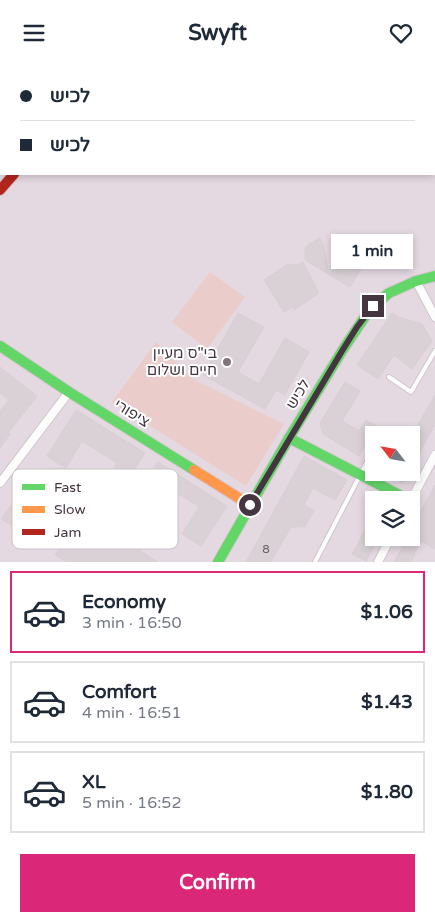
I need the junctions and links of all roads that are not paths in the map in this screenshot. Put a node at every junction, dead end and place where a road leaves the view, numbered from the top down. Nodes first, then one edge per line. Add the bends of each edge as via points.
1 (13, 175) edge
2 (0, 190) edge
3 (435, 276) edge
4 (416, 281) junction
5 (435, 317) edge
6 (0, 346) edge
7 (435, 351) edge
8 (389, 377) dead end
9 (69, 392) junction
10 (289, 438) junction
11 (435, 455) edge
12 (365, 466) edge
13 (361, 475) junction
14 (0, 483) edge
15 (392, 491) edge
16 (415, 491) edge
17 (250, 505) junction
18 (387, 546) edge
19 (218, 562) edge
20 (315, 562) edge
21 (378, 562) edge

1 - 2 street
3 - 4 street, לכיש
4 - 5 street
4 - 10 street, לכיש via 389,293 373,306
6 - 9 street, ציפורי
7 - 8 lane via 411,392
9 - 14 street
9 - 17 street, ציפורי
10 - 13 street
10 - 17 street, לכיש
11 - 16 street
12 - 13 lane
13 - 15 street
13 - 20 lane
17 - 19 street, לכיש
18 - 21 street

